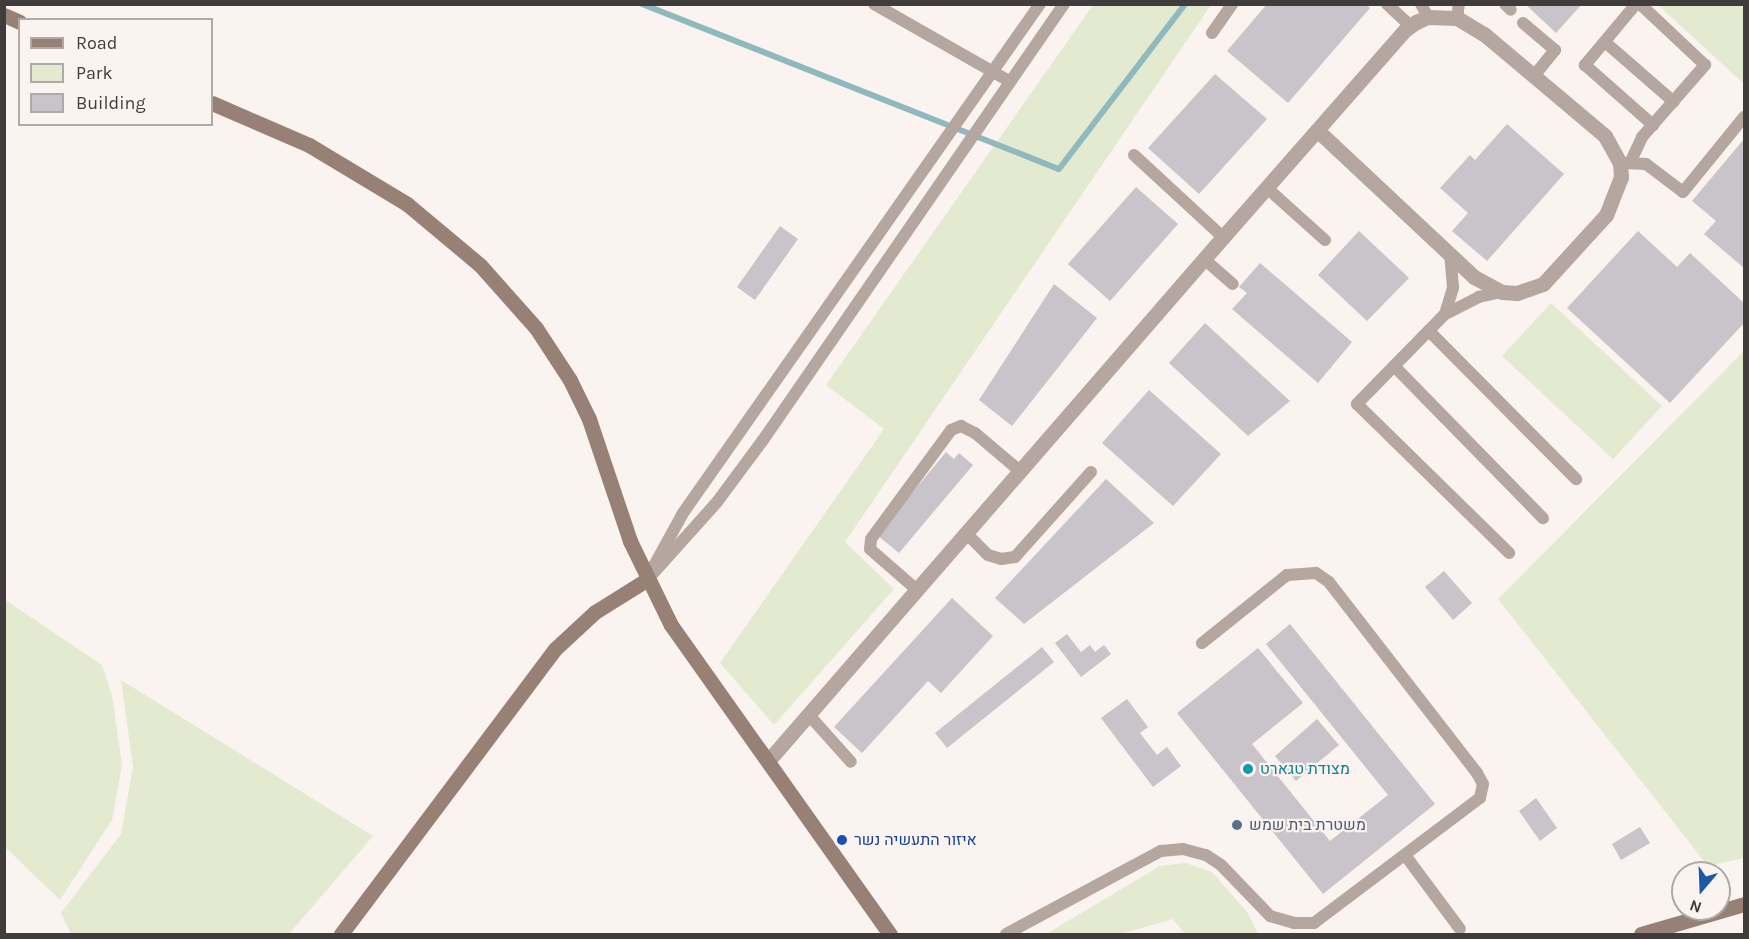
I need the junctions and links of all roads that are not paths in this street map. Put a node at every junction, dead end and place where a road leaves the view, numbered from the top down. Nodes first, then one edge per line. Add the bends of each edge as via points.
1 (874, 4) edge
2 (1040, 4) edge
3 (1064, 4) edge
4 (1232, 4) edge
5 (1387, 4) edge
6 (1638, 4) edge
7 (1425, 11) edge
8 (1458, 11) edge
9 (4, 15) edge
10 (18, 21) edge
11 (1523, 23) dead end
12 (1411, 26) junction
13 (1212, 33) dead end
14 (1605, 42) junction
15 (993, 71) junction
16 (1534, 76) junction
17 (1009, 81) junction
18 (1674, 102) junction
19 (213, 104) edge
20 (1744, 117) edge
21 (1653, 125) junction
22 (1317, 130) junction
23 (1134, 155) dead end
24 (1625, 163) junction
25 (1267, 188) junction
26 (1223, 237) junction
27 (1325, 240) dead end
28 (1450, 255) junction
29 (1204, 259) junction
30 (1233, 284) dead end
31 (1502, 292) junction
32 (1445, 314) junction
33 (1429, 331) junction
34 (1394, 366) junction
35 (1020, 471) junction
36 (1091, 472) dead end
37 (1576, 479) dead end
38 (1543, 518) dead end
39 (966, 533) junction
40 (1509, 553) dead end
41 (648, 579) junction
42 (917, 590) junction
43 (1202, 643) dead end
44 (808, 714) junction
45 (768, 760) junction
46 (851, 762) dead end
47 (1406, 855) junction
48 (1744, 904) edge
49 (1460, 929) dead end
50 (341, 934) edge
51 (890, 934) edge
52 (1006, 934) edge
53 (1641, 934) edge

1 - 15 lane
2 - 15 lane
3 - 17 lane
4 - 13 lane
5 - 12 lane
6 - 14 lane
6 - 18 lane via 1705,65
7 - 8 street
7 - 12 street
8 - 16 street
9 - 10 main road
11 - 16 lane via 1555,50
12 - 22 street
14 - 18 lane
14 - 21 lane via 1585,65
15 - 17 lane
15 - 41 lane via 683,513
16 - 24 street via 1605,136
17 - 41 lane via 764,440
18 - 21 lane
19 - 41 main road via 309,145 407,204 480,265 536,328 570,380 589,419 630,541
20 - 24 lane via 1683,192 1646,164
21 - 24 lane
22 - 25 street
22 - 28 street
23 - 26 lane
24 - 31 street via 1619,189 1606,215 1543,284 1517,293
25 - 26 street
25 - 27 lane
26 - 29 street
28 - 31 street via 1487,286
28 - 32 lane via 1453,287
29 - 30 lane
29 - 35 street
31 - 32 lane via 1479,297
32 - 33 lane
33 - 34 lane
33 - 37 lane
34 - 38 lane
34 - 40 lane via 1357,404
35 - 39 street
35 - 42 lane via 975,433 961,426 951,430 871,539 870,549
36 - 39 lane via 1015,557 1000,559 988,555
39 - 42 street
41 - 45 main road via 689,652
41 - 50 main road via 596,612 555,649
42 - 44 street
43 - 47 lane via 1287,575 1316,573 1329,582 1482,784 1480,798 1470,808
44 - 45 street
44 - 46 lane
45 - 51 main road
47 - 49 lane
47 - 52 lane via 1314,923 1294,923 1270,916 1221,865 1206,855 1183,849 1161,851
48 - 53 main road

